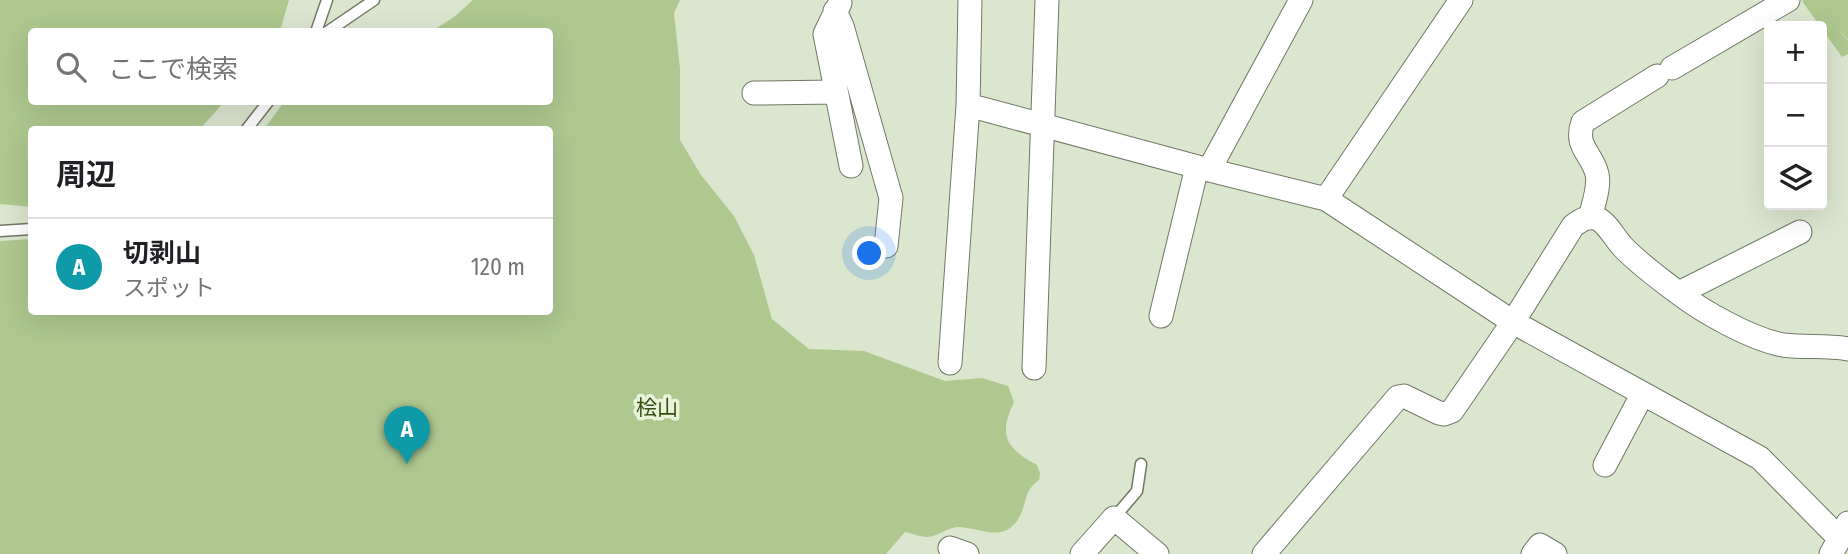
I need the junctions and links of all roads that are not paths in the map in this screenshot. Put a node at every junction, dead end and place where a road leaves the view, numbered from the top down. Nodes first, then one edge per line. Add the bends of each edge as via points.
1 (327, 0) edge
2 (374, 0) edge
3 (970, 0) edge
4 (1047, 0) edge
5 (1301, 0) edge
6 (1461, 0) edge
7 (1788, 0) edge
8 (838, 5) edge
9 (317, 28) edge
10 (333, 28) edge
11 (836, 92) junction
12 (754, 93) dead end
13 (266, 105) edge
14 (968, 105) junction
15 (1041, 125) junction
16 (249, 126) edge
17 (851, 166) dead end
18 (1203, 169) junction
19 (1326, 199) junction
20 (1590, 218) junction
21 (28, 229) edge
22 (0, 231) edge
23 (1800, 232) dead end
24 (886, 246) dead end
25 (1679, 293) junction
26 (1161, 316) dead end
27 (1513, 322) junction
28 (1848, 349) edge
29 (950, 363) dead end
30 (1034, 368) dead end
31 (1642, 395) junction
32 (1141, 464) dead end
33 (1605, 465) dead end
34 (1114, 518) junction
35 (1840, 538) edge
36 (1082, 554) edge
37 (1157, 554) edge
38 (1264, 554) edge
39 (1533, 554) edge
40 (1555, 554) edge

1 - 9 lane
2 - 10 lane
3 - 14 street
4 - 15 street
5 - 18 street
6 - 19 street
7 - 20 street via 1583,122 1580,142 1598,176
8 - 11 street via 825,34
8 - 24 street via 891,198
11 - 12 street
11 - 17 street
13 - 16 lane
14 - 15 street
14 - 29 street
15 - 18 street
15 - 30 street
18 - 19 street
18 - 26 street
19 - 27 street
20 - 25 street via 1602,223 1624,248
20 - 27 street via 1573,226
21 - 22 lane
23 - 25 street
25 - 28 street via 1733,326 1783,345
27 - 31 street
27 - 38 street via 1452,411 1439,414 1404,396 1395,399
31 - 33 street
31 - 35 street via 1760,458
32 - 34 lane via 1137,491
34 - 36 street
34 - 37 street
39 - 40 street via 1540,545

